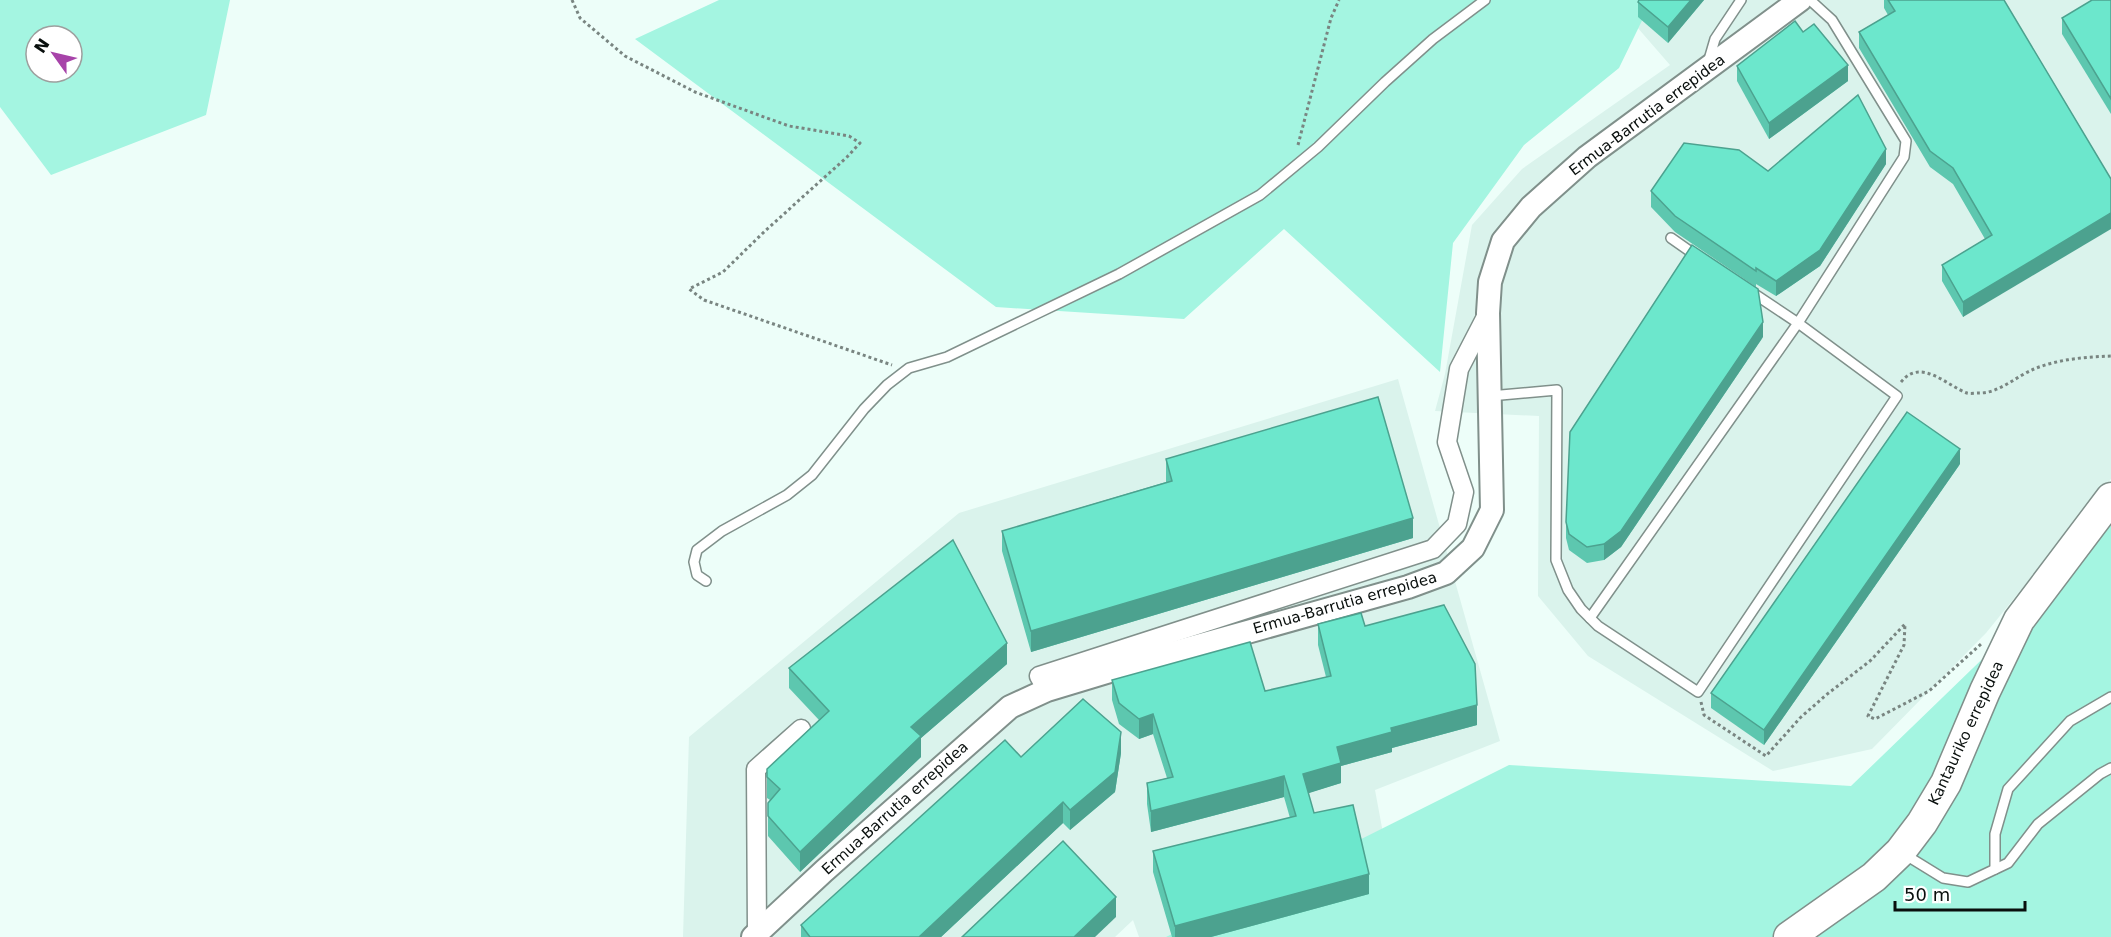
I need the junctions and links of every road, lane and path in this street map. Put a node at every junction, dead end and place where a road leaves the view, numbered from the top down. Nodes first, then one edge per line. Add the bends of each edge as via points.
1 (572, 0) edge
2 (1339, 0) edge
3 (1485, 0) edge
4 (1741, 0) edge
5 (1800, 0) edge
6 (1810, 0) edge
7 (1706, 71) junction
8 (1292, 169) junction
9 (1671, 238) dead end
10 (1710, 264) edge
11 (1739, 284) edge
12 (1488, 313) junction
13 (1798, 323) junction
14 (2111, 356) edge
15 (909, 368) junction
16 (1893, 393) junction
17 (1489, 396) junction
18 (2111, 498) edge
19 (706, 581) dead end
20 (1590, 618) junction
21 (1986, 641) dead end
22 (1047, 690) junction
23 (1698, 692) junction
24 (2111, 697) edge
25 (801, 729) dead end
26 (2111, 768) edge
27 (1900, 852) junction
28 (1995, 869) junction
29 (755, 935) edge
30 (1789, 937) edge

1 - 15 path via 580,18 625,57 695,93 789,126 849,136 860,143 723,272 689,289 704,300 883,363
2 - 8 path
3 - 8 lane via 1433,39
4 - 7 lane via 1715,39
5 - 7 street, Ermua-Barrutia errepidea
6 - 13 lane via 1832,20 1906,141 1899,166
7 - 12 street, Ermua-Barrutia errepidea via 1587,157 1531,207 1503,241 1490,282
8 - 15 lane via 1242,207 1119,274 947,357
9 - 10 lane
11 - 13 lane
12 - 17 street, Ermua-Barrutia errepidea
12 - 22 street via 1459,369 1447,442 1464,492 1457,524 1433,549 1039,676
13 - 16 lane
13 - 20 lane
14 - 16 path via 2055,362 1987,393 1967,393 1935,375 1919,372 1905,377
15 - 19 lane via 864,409 812,475 698,550 694,562 697,575
16 - 23 lane via 1897,396
17 - 20 lane via 1557,390 1556,560 1568,590
17 - 22 street, Ermua-Barrutia errepidea via 1492,510 1473,548 1446,573
18 - 27 highway, Kantauriko errepidea via 2019,620 1946,783
20 - 23 lane
21 - 23 path via 1929,691 1875,718 1868,716 1904,645 1905,624 1870,661 1800,718 1766,756 1704,715
22 - 29 street, Ermua-Barrutia errepidea via 1010,707
24 - 28 lane via 2070,721 2008,789 1995,834
25 - 29 street via 756,769
26 - 28 lane via 2038,824 2008,863
27 - 28 lane via 1942,878 1968,882
27 - 30 highway, Kantauriko errepidea via 1874,877

